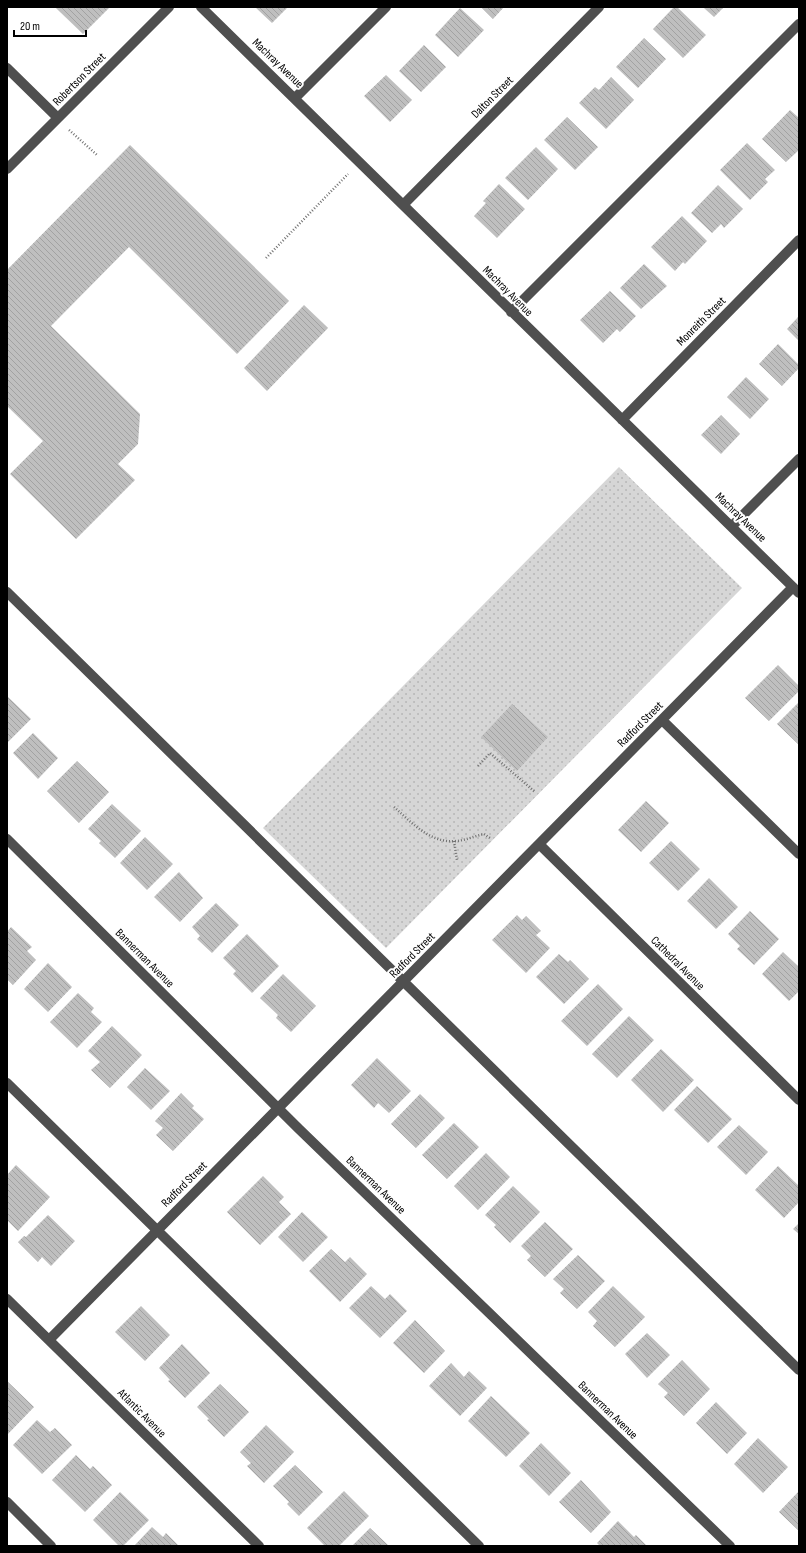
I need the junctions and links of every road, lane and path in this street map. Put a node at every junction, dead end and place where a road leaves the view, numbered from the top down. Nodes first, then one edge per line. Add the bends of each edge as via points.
1 (169, 7) edge
2 (201, 7) edge
3 (386, 7) edge
4 (599, 7) edge
5 (799, 24) edge
6 (7, 68) edge
7 (295, 98) junction
8 (58, 118) junction
9 (97, 155) dead end
10 (360, 162) junction
11 (7, 169) edge
12 (403, 206) junction
13 (799, 240) edge
14 (266, 258) dead end
15 (511, 312) junction
16 (622, 420) junction
17 (799, 459) edge
18 (732, 526) junction
19 (796, 590) edge
20 (7, 592) edge
21 (662, 720) junction
22 (478, 766) dead end
23 (535, 792) dead end
24 (394, 807) dead end
25 (490, 838) dead end
26 (7, 839) edge
27 (454, 842) junction
28 (539, 844) junction
29 (799, 854) edge
30 (457, 860) dead end
31 (403, 982) junction
32 (7, 1082) edge
33 (799, 1100) edge
34 (277, 1108) junction
35 (156, 1230) junction
36 (7, 1299) edge
37 (49, 1340) junction
38 (799, 1370) edge
39 (7, 1502) edge
40 (51, 1546) edge
41 (259, 1546) edge
42 (479, 1546) edge
43 (730, 1546) edge

1 - 8 street, Robertson Street
2 - 7 street, Machray Avenue
3 - 7 street
4 - 12 street, Dalton Street
5 - 15 street
6 - 8 street
7 - 10 street, Machray Avenue
8 - 9 path
8 - 11 street, Robertson Street
10 - 12 street, Machray Avenue
10 - 14 path
12 - 15 street, Machray Avenue
13 - 16 street, Monreith Street
15 - 16 street, Machray Avenue
16 - 18 street, Machray Avenue
17 - 18 street
18 - 19 street, Machray Avenue
19 - 21 street, Radford Street
20 - 31 street
21 - 28 street, Radford Street
21 - 29 street
22 - 23 path via 490,753
24 - 27 path via 420,831 444,841
25 - 27 path via 484,834
26 - 34 street, Bannerman Avenue
27 - 30 path
28 - 31 street, Radford Street
28 - 33 street, Cathedral Avenue
31 - 34 street, Radford Street
31 - 38 street
32 - 35 street
34 - 35 street, Radford Street
34 - 43 street, Bannerman Avenue
35 - 37 street, Radford Street
35 - 42 street
36 - 37 street, Atlantic Avenue
37 - 41 street, Atlantic Avenue
39 - 40 street

